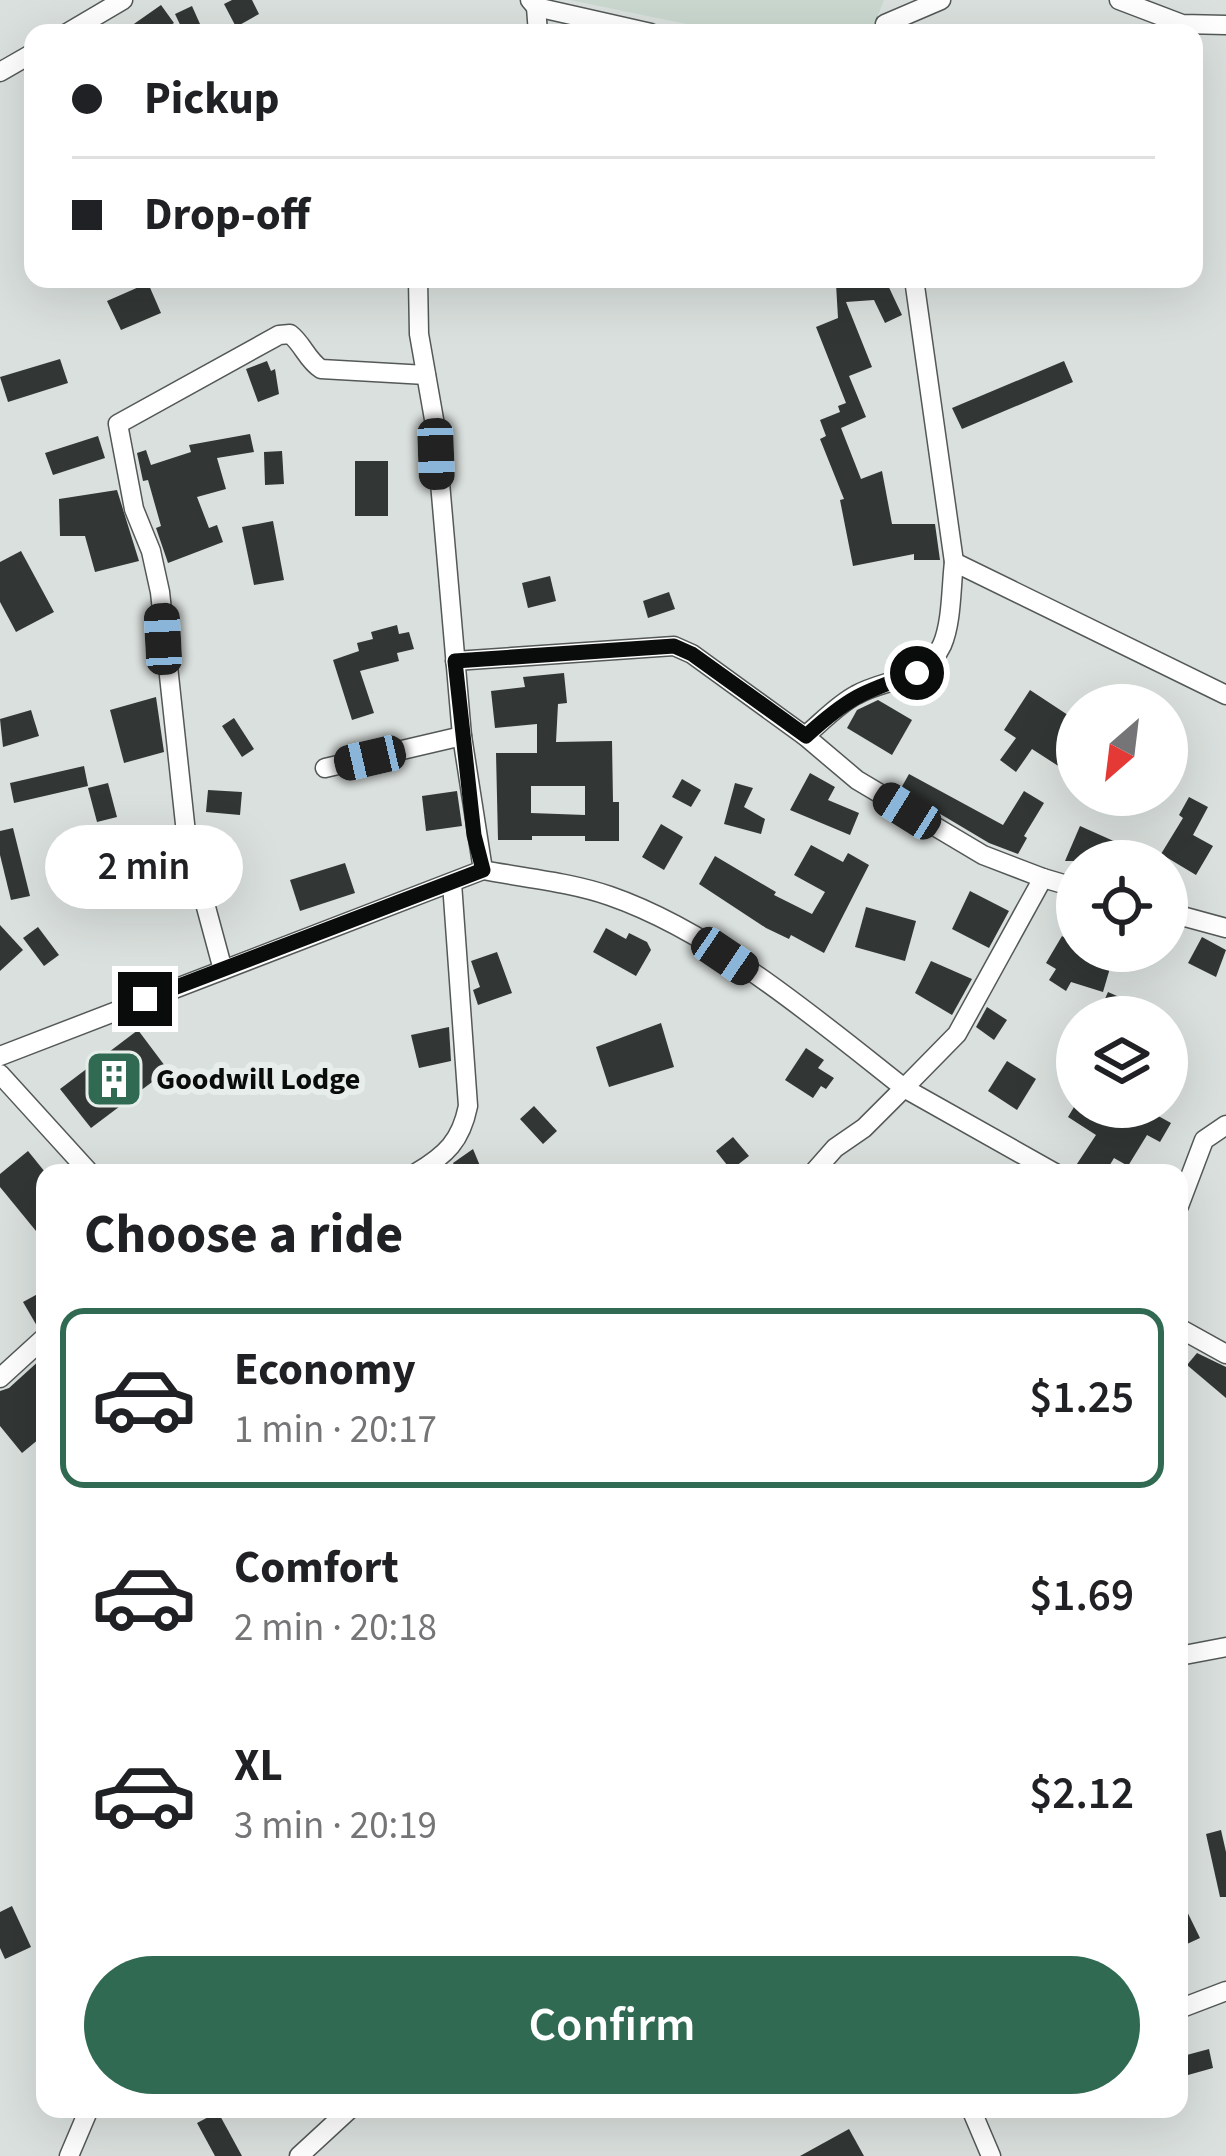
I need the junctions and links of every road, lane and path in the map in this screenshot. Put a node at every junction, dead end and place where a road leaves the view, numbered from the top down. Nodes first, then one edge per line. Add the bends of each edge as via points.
1 (123, 0) edge
2 (941, 0) edge
3 (1119, 0) edge
4 (533, 3) edge
5 (82, 24) edge
6 (616, 24) edge
7 (895, 24) edge
8 (1182, 24) edge
9 (418, 288) edge
10 (915, 288) edge
11 (426, 375) junction
12 (954, 562) junction
13 (455, 661) junction
14 (1226, 694) edge
15 (462, 736) junction
16 (806, 736) junction
17 (325, 768) dead end
18 (483, 870) junction
19 (1043, 878) junction
20 (1056, 882) edge
21 (452, 883) junction
22 (1188, 918) edge
23 (1226, 928) edge
24 (223, 970) junction
25 (0, 1056) edge
26 (0, 1074) edge
27 (904, 1088) junction
28 (1226, 1125) edge
29 (82, 1164) edge
30 (429, 1164) edge
31 (822, 1164) edge
32 (1039, 1164) edge
33 (1188, 1182) edge
34 (1188, 1333) edge
35 (36, 1344) edge
36 (1226, 1354) edge
37 (0, 1378) edge
38 (1226, 1647) edge
39 (1188, 1654) edge
40 (1226, 1991) edge
41 (1188, 2006) edge
42 (85, 2118) edge
43 (340, 2118) edge
44 (974, 2118) edge
45 (69, 2156) edge
46 (299, 2156) edge
47 (991, 2156) edge

1 - 5 street
2 - 7 street
3 - 8 street
4 - 6 street
9 - 11 street
10 - 12 street
11 - 13 street
11 - 24 street via 322,369 290,334 279,335 118,424 160,592 186,832
12 - 14 street
12 - 16 street via 944,641 933,659 843,702
13 - 15 street
13 - 16 street via 674,646
15 - 17 street
15 - 18 street
16 - 19 street via 907,811
18 - 21 street
18 - 27 street via 643,909 804,1009
19 - 20 street
19 - 27 street via 957,1034
21 - 24 street
21 - 30 street via 468,1106 453,1148
22 - 23 street
24 - 25 street
26 - 29 street
27 - 31 street
27 - 32 street
28 - 33 street via 1204,1140
34 - 36 street
35 - 37 street
38 - 39 street
40 - 41 street
42 - 45 street
43 - 46 street
44 - 47 street

